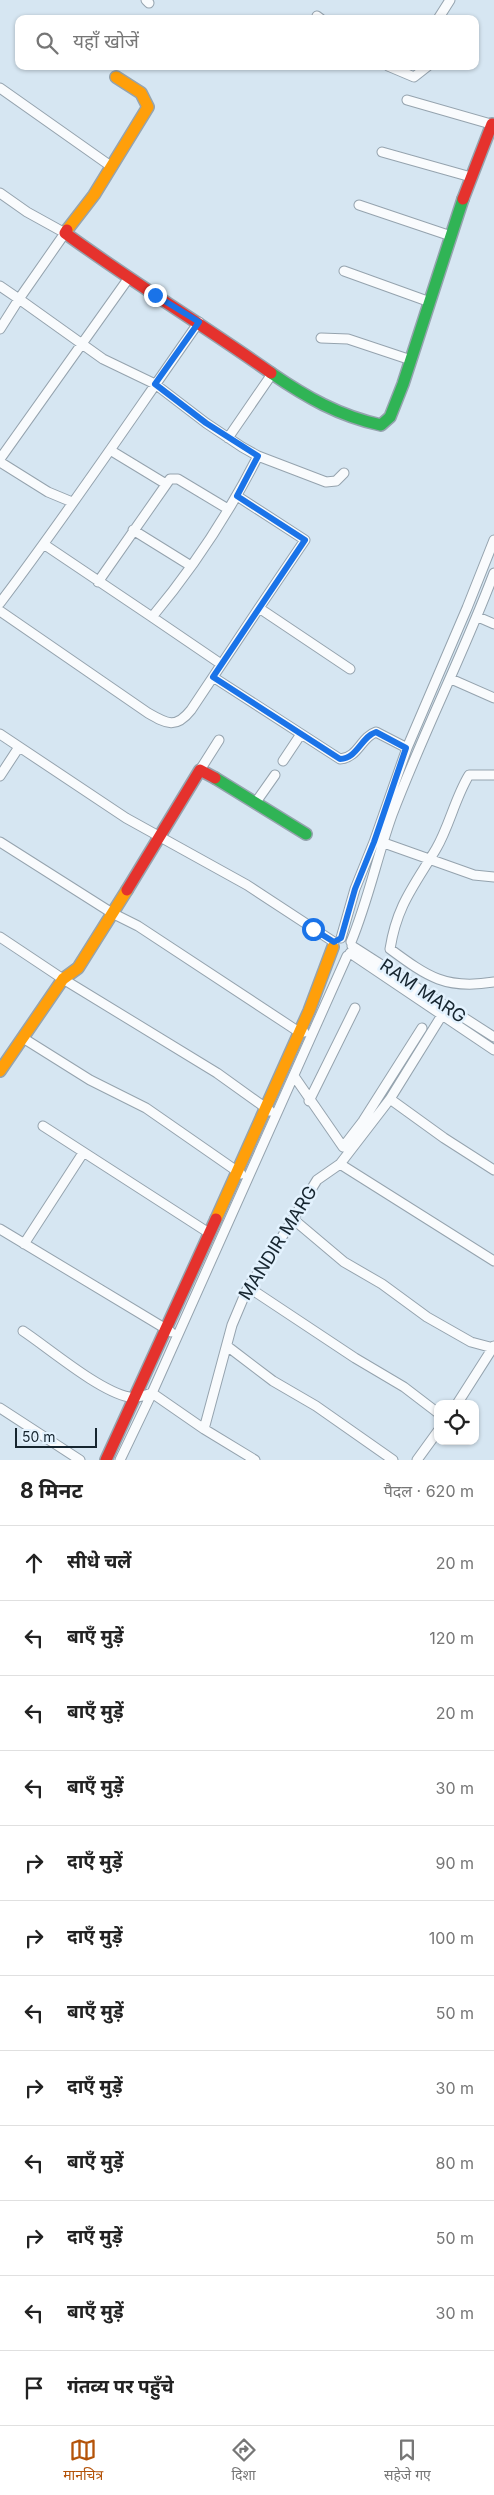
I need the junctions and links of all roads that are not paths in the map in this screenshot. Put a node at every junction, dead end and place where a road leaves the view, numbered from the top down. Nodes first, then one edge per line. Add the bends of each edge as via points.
1 (450, 0) edge
2 (441, 15) edge
3 (397, 70) edge
4 (423, 70) edge
5 (116, 76) dead end
6 (0, 88) edge
7 (407, 100) dead end
8 (493, 124) edge
9 (382, 152) dead end
10 (112, 166) junction
11 (471, 177) junction
12 (0, 193) edge
13 (359, 205) dead end
14 (66, 233) junction
15 (451, 236) junction
16 (344, 271) dead end
17 (128, 279) junction
18 (0, 286) edge
19 (19, 299) junction
20 (430, 302) junction
21 (199, 322) junction
22 (0, 329) edge
23 (322, 338) dead end
24 (82, 344) junction
25 (411, 360) junction
26 (272, 374) junction
27 (155, 384) junction
28 (228, 438) junction
29 (110, 450) junction
30 (258, 456) junction
31 (0, 461) edge
32 (344, 473) dead end
33 (166, 484) junction
34 (237, 496) junction
35 (72, 502) junction
36 (228, 509) junction
37 (133, 530) junction
38 (494, 540) edge
39 (45, 545) junction
40 (191, 566) junction
41 (494, 573) edge
42 (98, 582) junction
43 (0, 603) edge
44 (259, 608) junction
45 (0, 611) edge
46 (152, 617) junction
47 (478, 617) junction
48 (494, 624) edge
49 (221, 664) junction
50 (350, 669) dead end
51 (213, 677) junction
52 (451, 679) junction
53 (494, 698) edge
54 (0, 734) edge
55 (301, 734) junction
56 (219, 740) dead end
57 (19, 747) junction
58 (406, 748) junction
59 (284, 761) dead end
60 (200, 770) junction
61 (275, 775) dead end
62 (494, 775) edge
63 (0, 776) edge
64 (256, 802) junction
65 (306, 834) dead end
66 (160, 838) junction
67 (0, 842) edge
68 (384, 844) junction
69 (428, 859) junction
70 (494, 877) edge
71 (112, 913) junction
72 (0, 937) edge
73 (336, 942) junction
74 (350, 949) junction
75 (63, 979) junction
76 (494, 982) edge
77 (447, 1007) junction
78 (355, 1008) dead end
79 (442, 1016) junction
80 (422, 1028) dead end
81 (299, 1032) junction
82 (312, 1032) junction
83 (494, 1037) edge
84 (23, 1038) junction
85 (494, 1050) edge
86 (0, 1070) edge
87 (294, 1076) junction
88 (390, 1099) junction
89 (309, 1100) junction
90 (265, 1109) junction
91 (277, 1114) junction
92 (43, 1126) dead end
93 (84, 1153) junction
94 (340, 1164) junction
95 (494, 1170) edge
96 (236, 1172) junction
97 (248, 1178) junction
98 (293, 1219) junction
99 (0, 1229) edge
100 (209, 1233) junction
101 (24, 1244) junction
102 (494, 1261) edge
103 (248, 1287) junction
104 (23, 1331) dead end
105 (172, 1332) junction
106 (227, 1346) junction
107 (494, 1347) edge
108 (152, 1393) junction
109 (135, 1398) junction
110 (460, 1400) edge
111 (0, 1408) edge
112 (434, 1409) edge
113 (204, 1429) junction
114 (434, 1437) edge
115 (80, 1460) edge
116 (106, 1460) edge
117 (120, 1460) edge
118 (255, 1460) edge
119 (393, 1460) edge
120 (417, 1460) edge

1 - 2 street
3 - 4 street via 414,77
5 - 10 street via 144,96 148,107
6 - 10 street
7 - 8 street
8 - 11 street
9 - 11 street
10 - 14 street
11 - 15 street
12 - 14 street
13 - 15 street
14 - 17 street
14 - 19 street
15 - 20 street
16 - 20 street
17 - 21 street
17 - 24 street
18 - 19 street
19 - 22 street
19 - 24 street
20 - 25 street
21 - 26 street
21 - 27 street
23 - 25 street via 348,339
24 - 27 street via 103,359
24 - 31 street
25 - 26 street via 390,417 381,425 336,412
26 - 28 street
27 - 28 street
27 - 29 street
28 - 30 street
29 - 33 street
29 - 35 street
30 - 32 street via 326,482 336,481
30 - 34 street
31 - 35 street via 48,492
33 - 36 street via 170,478 178,479
33 - 37 street
34 - 36 street
34 - 44 street via 305,540
35 - 39 street
36 - 40 street
37 - 40 street
37 - 42 street
38 - 58 street
39 - 42 street
39 - 43 street
40 - 46 street
41 - 47 street
42 - 46 street
44 - 49 street
44 - 50 street
45 - 51 street via 162,722 182,721
46 - 49 street
47 - 48 street
47 - 52 street
49 - 51 street
51 - 55 street
52 - 53 street
52 - 68 street via 393,814
54 - 57 street
55 - 58 street via 340,759 352,755 376,732
55 - 59 street
56 - 60 street
57 - 63 street
57 - 66 street
58 - 73 street
60 - 64 street
60 - 66 street
61 - 64 street
62 - 69 street via 469,775 436,849
64 - 65 street
66 - 71 street
66 - 73 street
67 - 71 street
68 - 69 street
68 - 74 street
69 - 70 street via 474,875
69 - 76 street via 403,902 393,928 390,949 419,970 449,984
71 - 75 street via 78,968
71 - 81 street via 138,926
72 - 75 street
73 - 74 street
73 - 74 street via 338,955
73 - 81 street
74 - 77 street, RAM MARG via 365,952
74 - 79 street
74 - 82 street
75 - 84 street
75 - 90 street via 210,1069
77 - 79 street, MANDIR MARG
77 - 83 street, RAM MARG
78 - 89 street
79 - 85 street
79 - 88 street, MANDIR MARG
80 - 89 street via 364,1121 343,1147
81 - 82 street
81 - 90 street
82 - 87 street
84 - 86 street
84 - 96 street via 90,1080 146,1108
87 - 89 street
87 - 91 street
88 - 94 street, MANDIR MARG
88 - 95 street
90 - 91 street
90 - 96 street
91 - 97 street
92 - 93 street
93 - 100 street
93 - 101 street
94 - 98 street, MANDIR MARG via 317,1180
94 - 102 street
96 - 97 street
96 - 100 street
97 - 105 street
98 - 103 street, MANDIR MARG
98 - 107 street via 344,1262 428,1317 471,1342
99 - 101 street
100 - 105 street
101 - 105 street
103 - 106 street, MANDIR MARG via 237,1310
103 - 112 street
104 - 109 street via 102,1385
105 - 108 street
105 - 109 street
106 - 113 street, MANDIR MARG
106 - 119 street via 273,1381 316,1406
107 - 110 street
108 - 109 street
108 - 113 street
108 - 117 street
109 - 116 street
111 - 115 street
113 - 118 street
114 - 120 street

